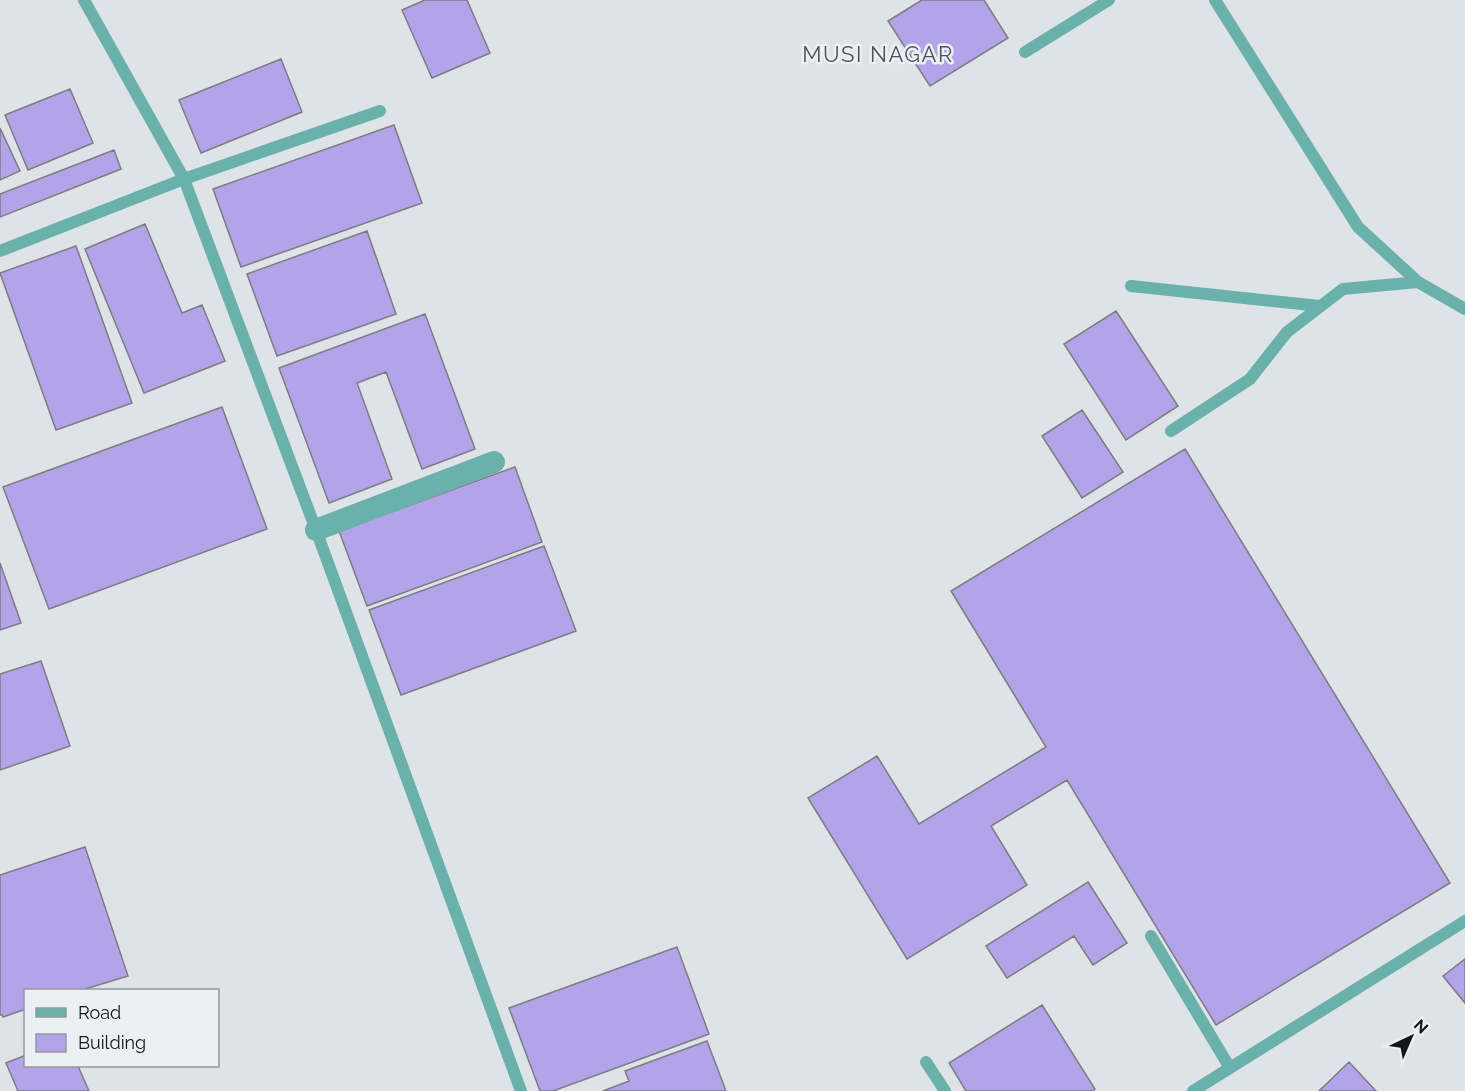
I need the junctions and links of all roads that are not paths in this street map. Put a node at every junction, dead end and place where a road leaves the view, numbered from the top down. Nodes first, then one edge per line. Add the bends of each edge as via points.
1 (84, 0) edge
2 (1109, 0) edge
3 (1215, 0) edge
4 (1025, 52) dead end
5 (380, 111) dead end
6 (184, 179) junction
7 (0, 251) edge
8 (1418, 282) junction
9 (1131, 286) dead end
10 (1320, 306) junction
11 (1465, 309) edge
12 (1171, 431) dead end
13 (494, 462) dead end
14 (316, 530) junction
15 (1465, 921) edge
16 (1151, 936) dead end
17 (926, 1062) dead end
18 (1230, 1068) junction
19 (517, 1090) edge
20 (945, 1091) edge
21 (1193, 1091) edge

1 - 6 lane
2 - 4 lane
3 - 8 lane via 1358,227
5 - 6 lane
6 - 7 lane
6 - 14 lane
8 - 10 lane via 1343,289
8 - 11 lane
9 - 10 lane
10 - 12 lane via 1287,332 1250,379
13 - 14 street
14 - 19 lane
15 - 18 lane
16 - 18 lane
17 - 20 lane
18 - 21 lane

